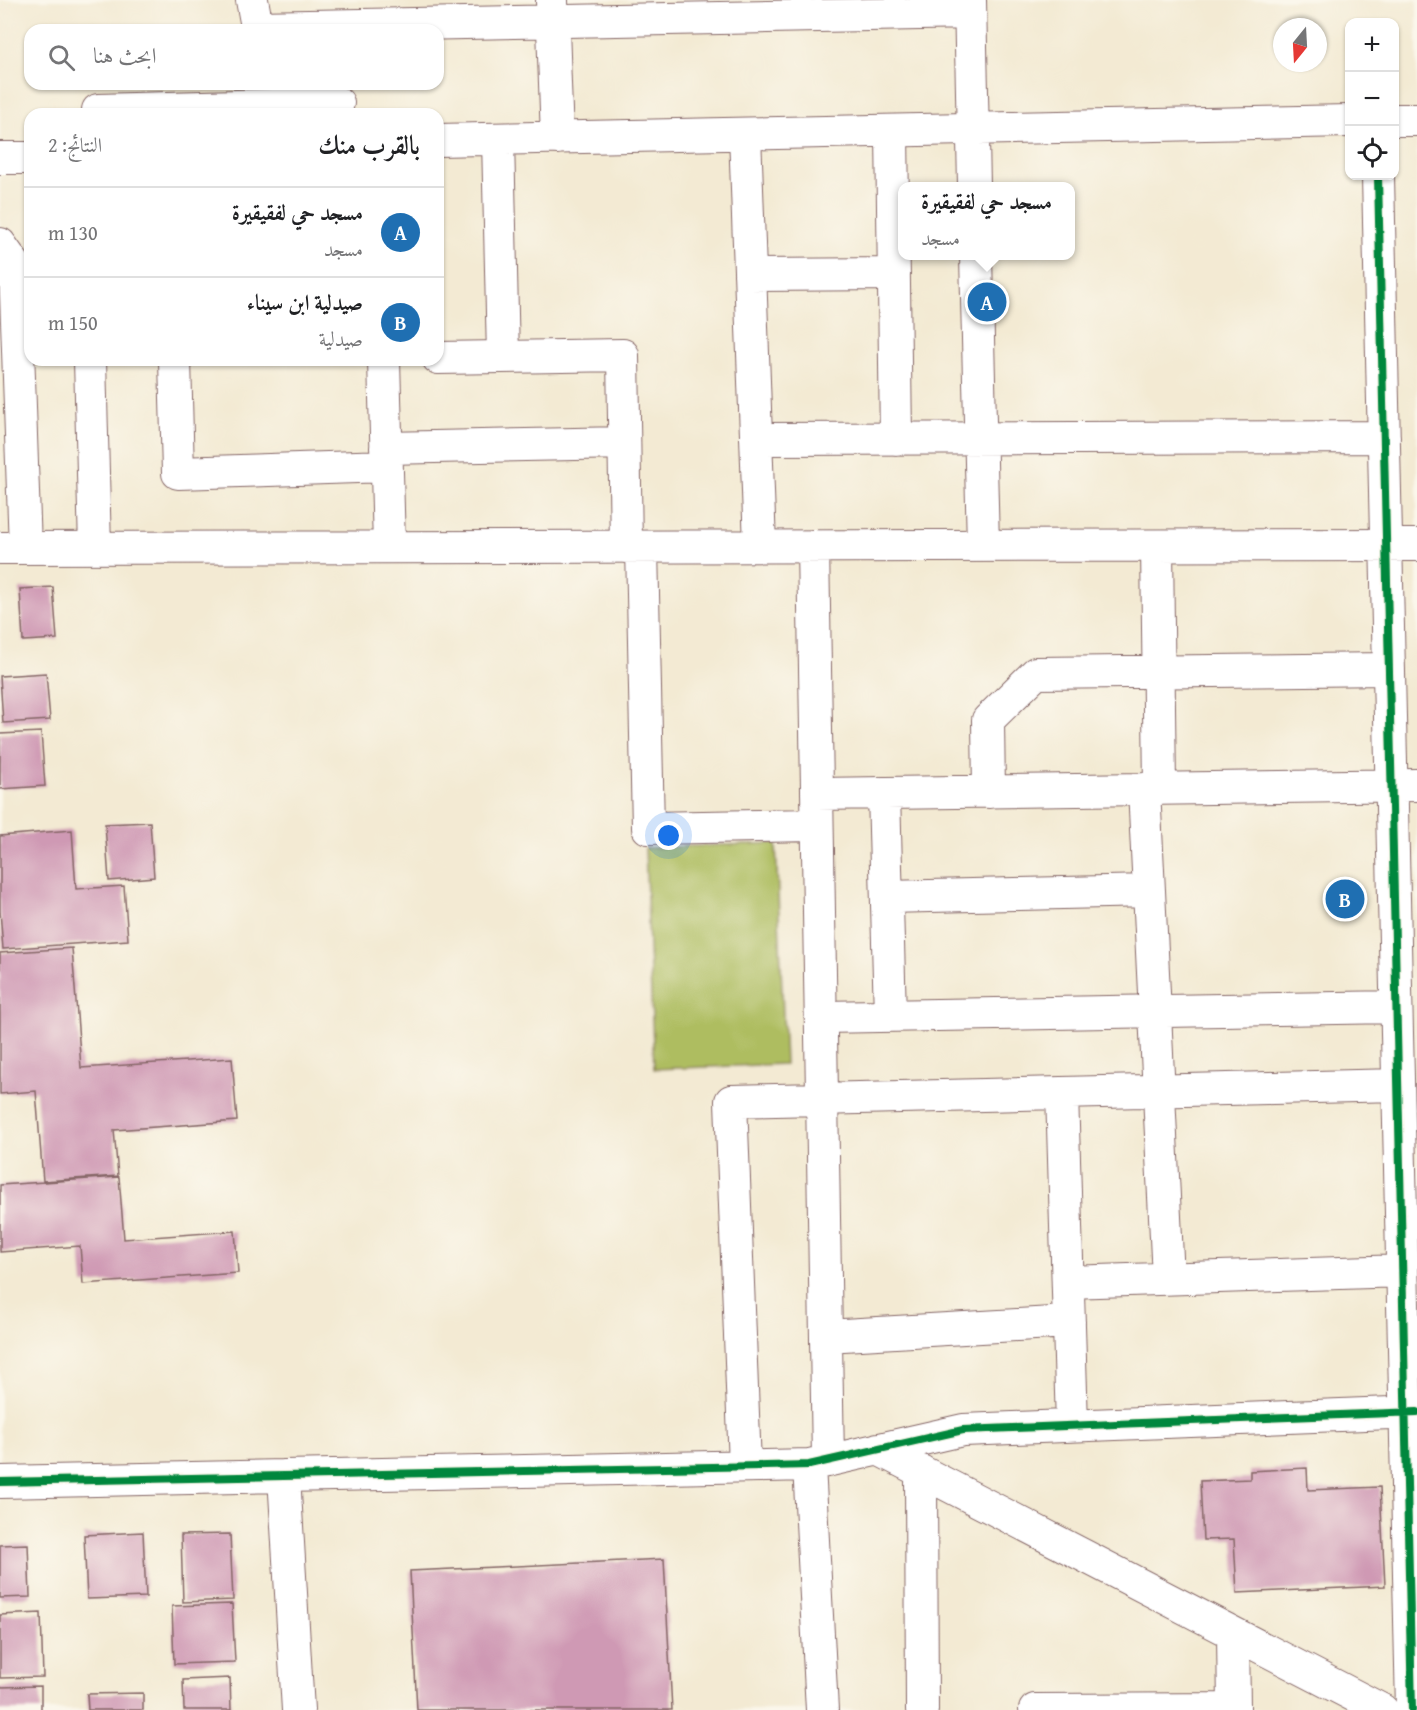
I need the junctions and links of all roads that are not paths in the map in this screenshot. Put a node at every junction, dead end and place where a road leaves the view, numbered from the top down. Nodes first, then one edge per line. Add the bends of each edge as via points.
1 (970, 6) edge
2 (552, 10) edge
3 (256, 19) edge
4 (335, 100) edge
5 (213, 108) edge
6 (1399, 120) edge
7 (1417, 120) edge
8 (1345, 121) edge
9 (973, 129) junction
10 (892, 131) junction
11 (745, 134) junction
12 (557, 138) junction
13 (498, 139) junction
14 (444, 140) edge
15 (0, 158) edge
16 (24, 158) edge
17 (1378, 180) edge
18 (974, 182) edge
19 (0, 244) edge
20 (976, 260) edge
21 (894, 274) junction
22 (750, 275) junction
23 (24, 339) edge
24 (503, 357) junction
25 (444, 358) edge
26 (90, 366) edge
27 (175, 366) edge
28 (384, 366) edge
29 (1384, 437) junction
30 (756, 439) junction
31 (896, 439) junction
32 (980, 439) junction
33 (624, 443) junction
34 (386, 457) junction
35 (1386, 545) junction
36 (1417, 545) edge
37 (760, 546) junction
38 (813, 546) junction
39 (983, 546) junction
40 (1157, 546) junction
41 (388, 547) junction
42 (634, 547) junction
43 (13, 548) edge
44 (95, 548) junction
45 (1389, 669) junction
46 (1158, 672) junction
47 (1404, 785) edge
48 (1152, 789) junction
49 (989, 792) junction
50 (885, 793) junction
51 (817, 794) junction
52 (818, 825) junction
53 (1149, 891) junction
54 (887, 897) junction
55 (1396, 1007) junction
56 (1155, 1012) junction
57 (890, 1016) junction
58 (821, 1017) junction
59 (1398, 1085) junction
60 (1158, 1090) junction
61 (1062, 1093) junction
62 (822, 1098) junction
63 (1402, 1271) junction
64 (1168, 1278) junction
65 (1068, 1282) junction
66 (1069, 1322) junction
67 (826, 1336) junction
68 (1411, 1412) edge
69 (1072, 1425) junction
70 (878, 1449) junction
71 (819, 1463) junction
72 (745, 1466) junction
73 (921, 1471) junction
74 (284, 1476) junction
75 (0, 1482) edge
76 (1233, 1633) junction
77 (1234, 1709) edge
78 (298, 1710) edge
79 (822, 1710) edge
80 (922, 1710) edge
81 (1035, 1710) edge
82 (1382, 1710) edge
83 (1412, 1710) edge

1 - 2 street
1 - 9 street
2 - 3 street
2 - 12 street
4 - 5 street
6 - 7 street
8 - 9 street
9 - 10 street
9 - 18 street
10 - 11 street
10 - 21 street
11 - 12 street
11 - 22 street
12 - 13 street
13 - 14 street
13 - 24 street
15 - 16 street
17 - 29 street
19 - 23 street via 15,265
20 - 32 street
21 - 22 street
21 - 31 street
22 - 30 street
23 - 43 street
24 - 25 street
24 - 33 street via 623,355
26 - 44 street
27 - 34 street via 178,473
28 - 34 street
29 - 32 street
29 - 35 street
30 - 31 street
30 - 37 street
31 - 32 street
32 - 39 street
33 - 34 street
33 - 42 street
34 - 41 street
35 - 36 street
35 - 40 street
35 - 45 street
37 - 38 street
37 - 42 street
38 - 39 street
38 - 51 street
39 - 40 street
40 - 46 street
41 - 42 street
41 - 44 street
42 - 52 street via 648,828
43 - 44 street
45 - 46 street
45 - 47 street
46 - 48 street
46 - 49 street via 1036,673 988,720
47 - 48 street
47 - 55 street
48 - 49 street
48 - 53 street
49 - 50 street
50 - 51 street
50 - 54 street
51 - 52 street
52 - 58 street
53 - 54 street
53 - 56 street
54 - 57 street
55 - 56 street
55 - 59 street
56 - 57 street
56 - 60 street
57 - 58 street
58 - 62 street
59 - 60 street
59 - 63 street
60 - 61 street
60 - 64 street
61 - 62 street
61 - 65 street
62 - 67 street
62 - 72 street via 731,1101
63 - 64 street
63 - 68 street
64 - 65 street
65 - 66 street
66 - 67 street
66 - 69 street
67 - 71 street
68 - 69 street
68 - 83 street
69 - 70 street via 963,1430
70 - 71 street
70 - 73 street
71 - 72 street
71 - 79 street
72 - 74 street
73 - 76 street
73 - 80 street
74 - 75 street
74 - 78 street
76 - 77 street
76 - 82 street
77 - 81 street

